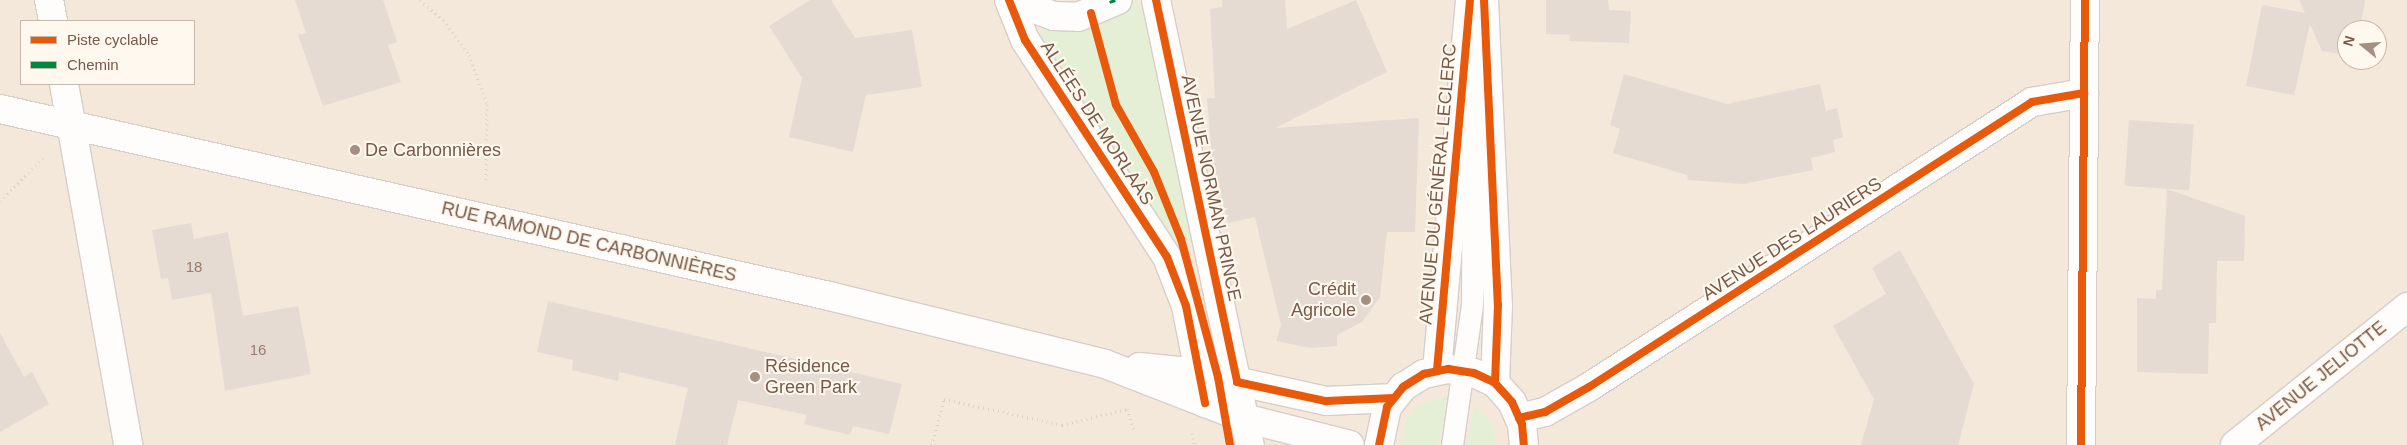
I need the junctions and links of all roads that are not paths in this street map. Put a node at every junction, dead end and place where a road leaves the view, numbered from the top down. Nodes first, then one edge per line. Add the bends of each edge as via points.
1 (49, 0) edge
2 (1010, 0) edge
3 (1118, 0) edge
4 (1156, 0) edge
5 (2085, 0) edge
6 (1474, 4) edge
7 (53, 20) edge
8 (64, 85) edge
9 (2084, 93) junction
10 (0, 109) edge
11 (71, 125) junction
12 (2407, 307) edge
13 (1105, 364) junction
14 (1437, 370) junction
15 (1463, 370) junction
16 (1198, 373) junction
17 (1238, 382) junction
18 (1495, 383) junction
19 (1394, 398) junction
20 (1205, 404) junction
21 (1244, 418) junction
22 (1519, 418) junction
23 (128, 445) edge
24 (1250, 445) edge
25 (1350, 445) edge
26 (1379, 445) edge
27 (1452, 445) edge
28 (1524, 445) edge
29 (2081, 445) edge
30 (2235, 445) edge

1 - 7 street
2 - 3 street, ALLÉES DE MORLAÀS via 1054,16 1078,18
2 - 16 street, ALLÉES DE MORLAÀS via 1024,40 1167,257 1186,306
4 - 17 street, AVENUE NORMAN PRINCE
5 - 9 street
6 - 14 street, AVENUE DU GÉNÉRAL LECLERC
6 - 15 lane via 1472,294
6 - 18 street, AVENUE DU GÉNÉRAL LECLERC via 1498,305
8 - 11 street
9 - 22 street, AVENUE DES LAURIERS via 2032,102 1589,387 1545,412
9 - 29 street
10 - 11 street, RUE RAMOND DE CARBONNIÈRES
11 - 13 street, RUE RAMOND DE CARBONNIÈRES via 828,296
11 - 23 street
12 - 30 street, AVENUE JELIOTTE
13 - 16 street, RUE RAMOND DE CARBONNIÈRES
13 - 20 street, RUE RAMOND DE CARBONNIÈRES
14 - 15 street
14 - 19 street via 1403,387
15 - 18 street
15 - 27 lane
16 - 17 street, RUE RAMOND DE CARBONNIÈRES
16 - 20 street, ALLÉES DE MORLAÀS
17 - 19 street, RUE RAMOND DE CARBONNIÈRES via 1326,401
17 - 21 street
18 - 22 street
19 - 26 street via 1382,421
20 - 21 street, RUE RAMOND DE CARBONNIÈRES
21 - 24 street
21 - 25 street, RUE RAMOND DE CARBONNIÈRES
22 - 28 street

